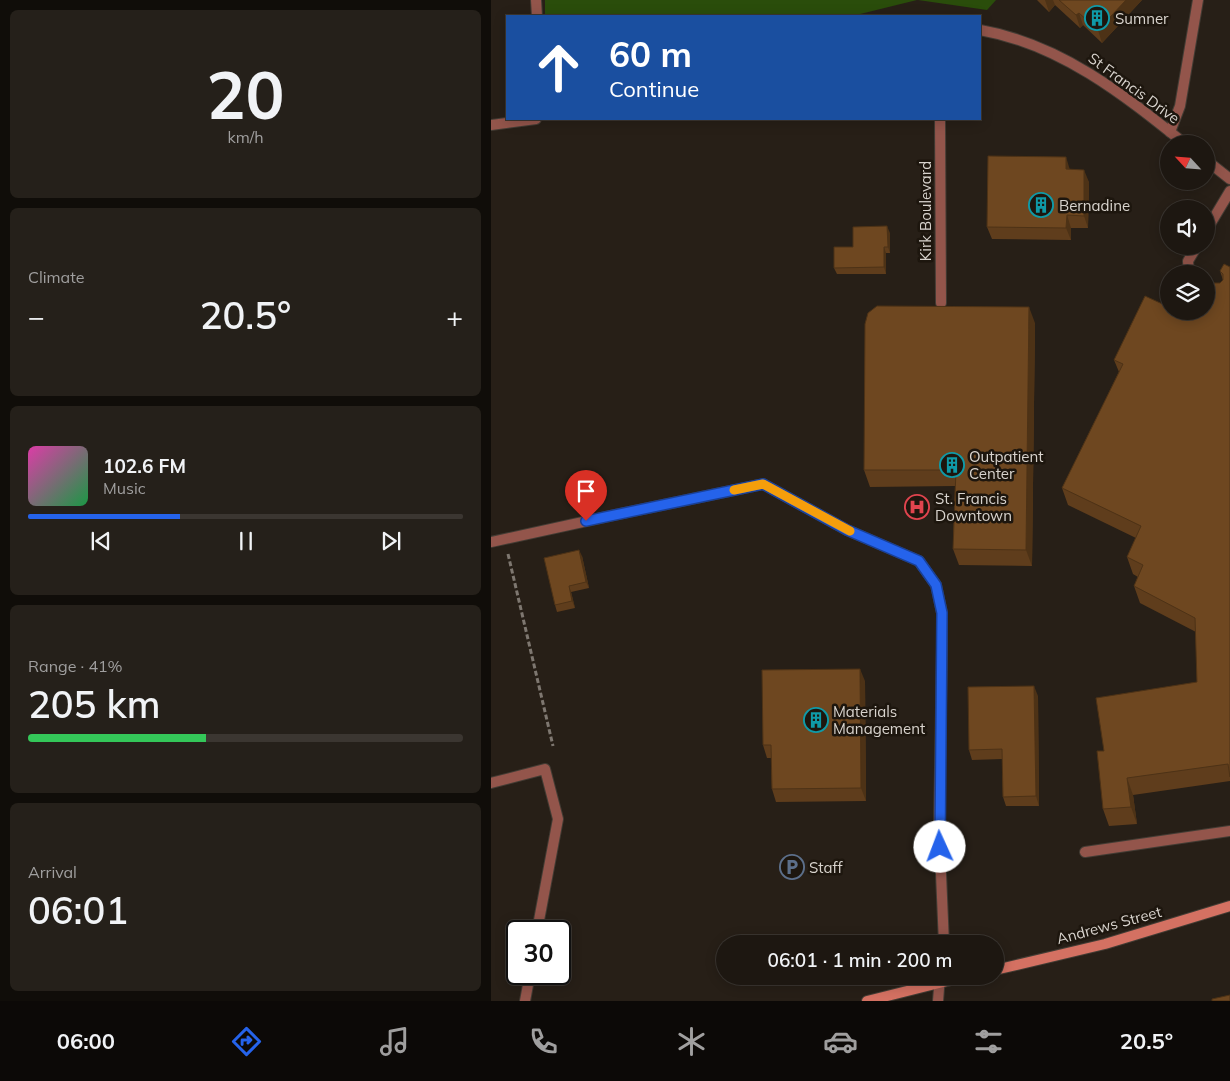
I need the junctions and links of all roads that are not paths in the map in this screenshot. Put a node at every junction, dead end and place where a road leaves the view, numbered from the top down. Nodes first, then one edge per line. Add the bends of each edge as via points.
1 (536, 0) edge
2 (1198, 0) edge
3 (537, 15) edge
4 (981, 30) edge
5 (530, 120) edge
6 (940, 120) edge
7 (491, 126) edge
8 (1171, 132) junction
9 (1174, 135) edge
10 (1215, 167) edge
11 (1230, 179) edge
12 (1230, 191) edge
13 (1215, 215) edge
14 (1215, 290) edge
15 (1223, 294) edge
16 (941, 303) dead end
17 (491, 542) edge
18 (491, 783) edge
19 (1230, 831) edge
20 (1085, 852) dead end
21 (1230, 906) edge
22 (539, 920) edge
23 (944, 935) edge
24 (1004, 968) edge
25 (528, 985) edge
26 (920, 985) edge
27 (939, 985) edge
28 (525, 1001) edge
29 (867, 1001) edge
30 (938, 1001) edge

1 - 3 street
2 - 8 street via 1182,97
4 - 8 street, St Francis Drive via 1042,48 1078,66 1112,87
5 - 7 street
6 - 16 street, Kirk Boulevard
8 - 9 street, St Francis Drive
10 - 11 street
12 - 13 street
14 - 15 street
17 - 23 street via 763,484 847,530 919,561 936,585 942,613 939,827
18 - 22 street via 545,770 558,818
19 - 20 street
21 - 24 street, Andrews Street via 1105,944
25 - 28 street
26 - 29 street
27 - 30 street

